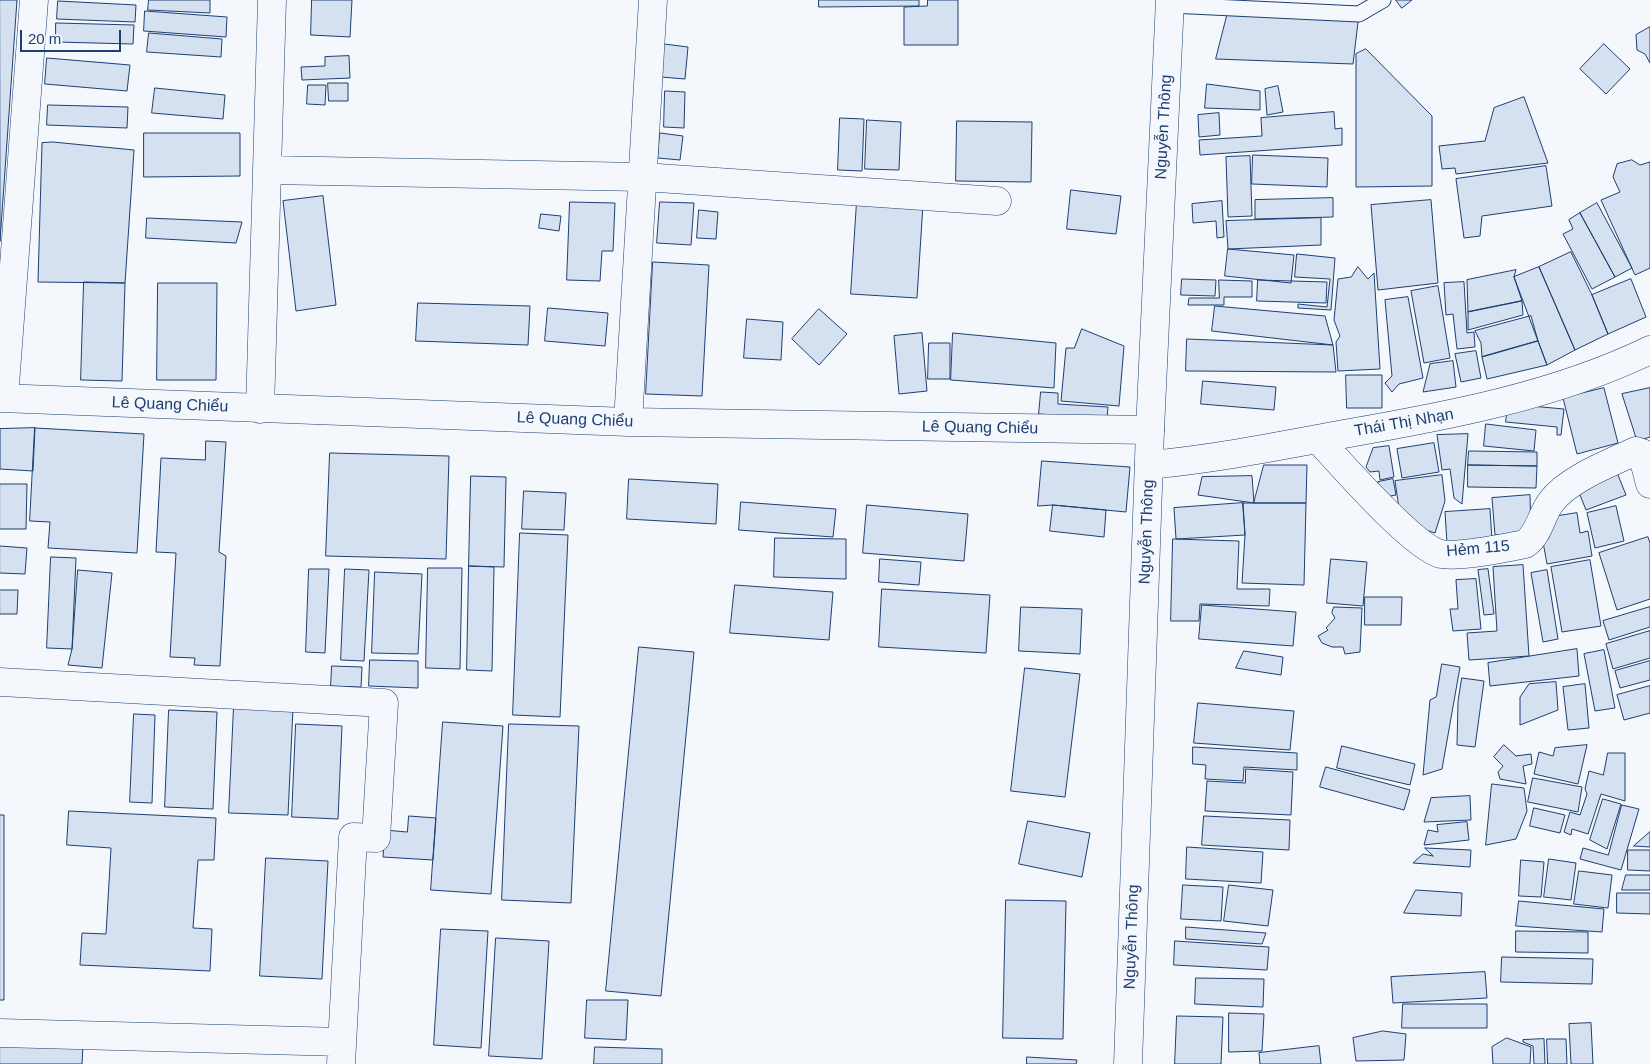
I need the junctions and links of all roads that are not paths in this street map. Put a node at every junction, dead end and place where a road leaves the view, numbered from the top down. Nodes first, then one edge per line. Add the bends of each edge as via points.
1 (34, 0) edge
2 (272, 0) edge
3 (653, 0) edge
4 (1383, 0) edge
5 (1170, 3) edge
6 (268, 170) junction
7 (643, 177) junction
8 (998, 201) dead end
9 (1650, 350) edge
10 (2, 398) edge
11 (260, 409) junction
12 (628, 422) junction
13 (1150, 430) junction
14 (1318, 439) junction
15 (1149, 464) junction
16 (1650, 484) edge
17 (0, 682) edge
18 (0, 1033) edge
19 (342, 1053) edge
20 (1128, 1064) edge

1 - 10 street
2 - 6 street
3 - 7 street
4 - 5 lane via 1359,14
5 - 13 street, Nguyễn Thông
6 - 7 street
6 - 11 street
7 - 8 street
7 - 12 street
9 - 14 street, Thái Thị Nhạn via 1615,367 1466,412
10 - 11 street, Lê Quang Chiểu
11 - 12 street, Lê Quang Chiểu
12 - 13 street, Lê Quang Chiểu
13 - 15 street, Nguyễn Thông
14 - 15 street, Thái Thị Nhạn via 1200,460
14 - 16 street, Hẻm 115 via 1364,491 1439,554 1525,544 1532,539 1549,504 1564,488 1636,451 1642,453
15 - 20 street, Nguyễn Thông
17 - 19 street via 384,703 376,838 354,837
18 - 19 street

